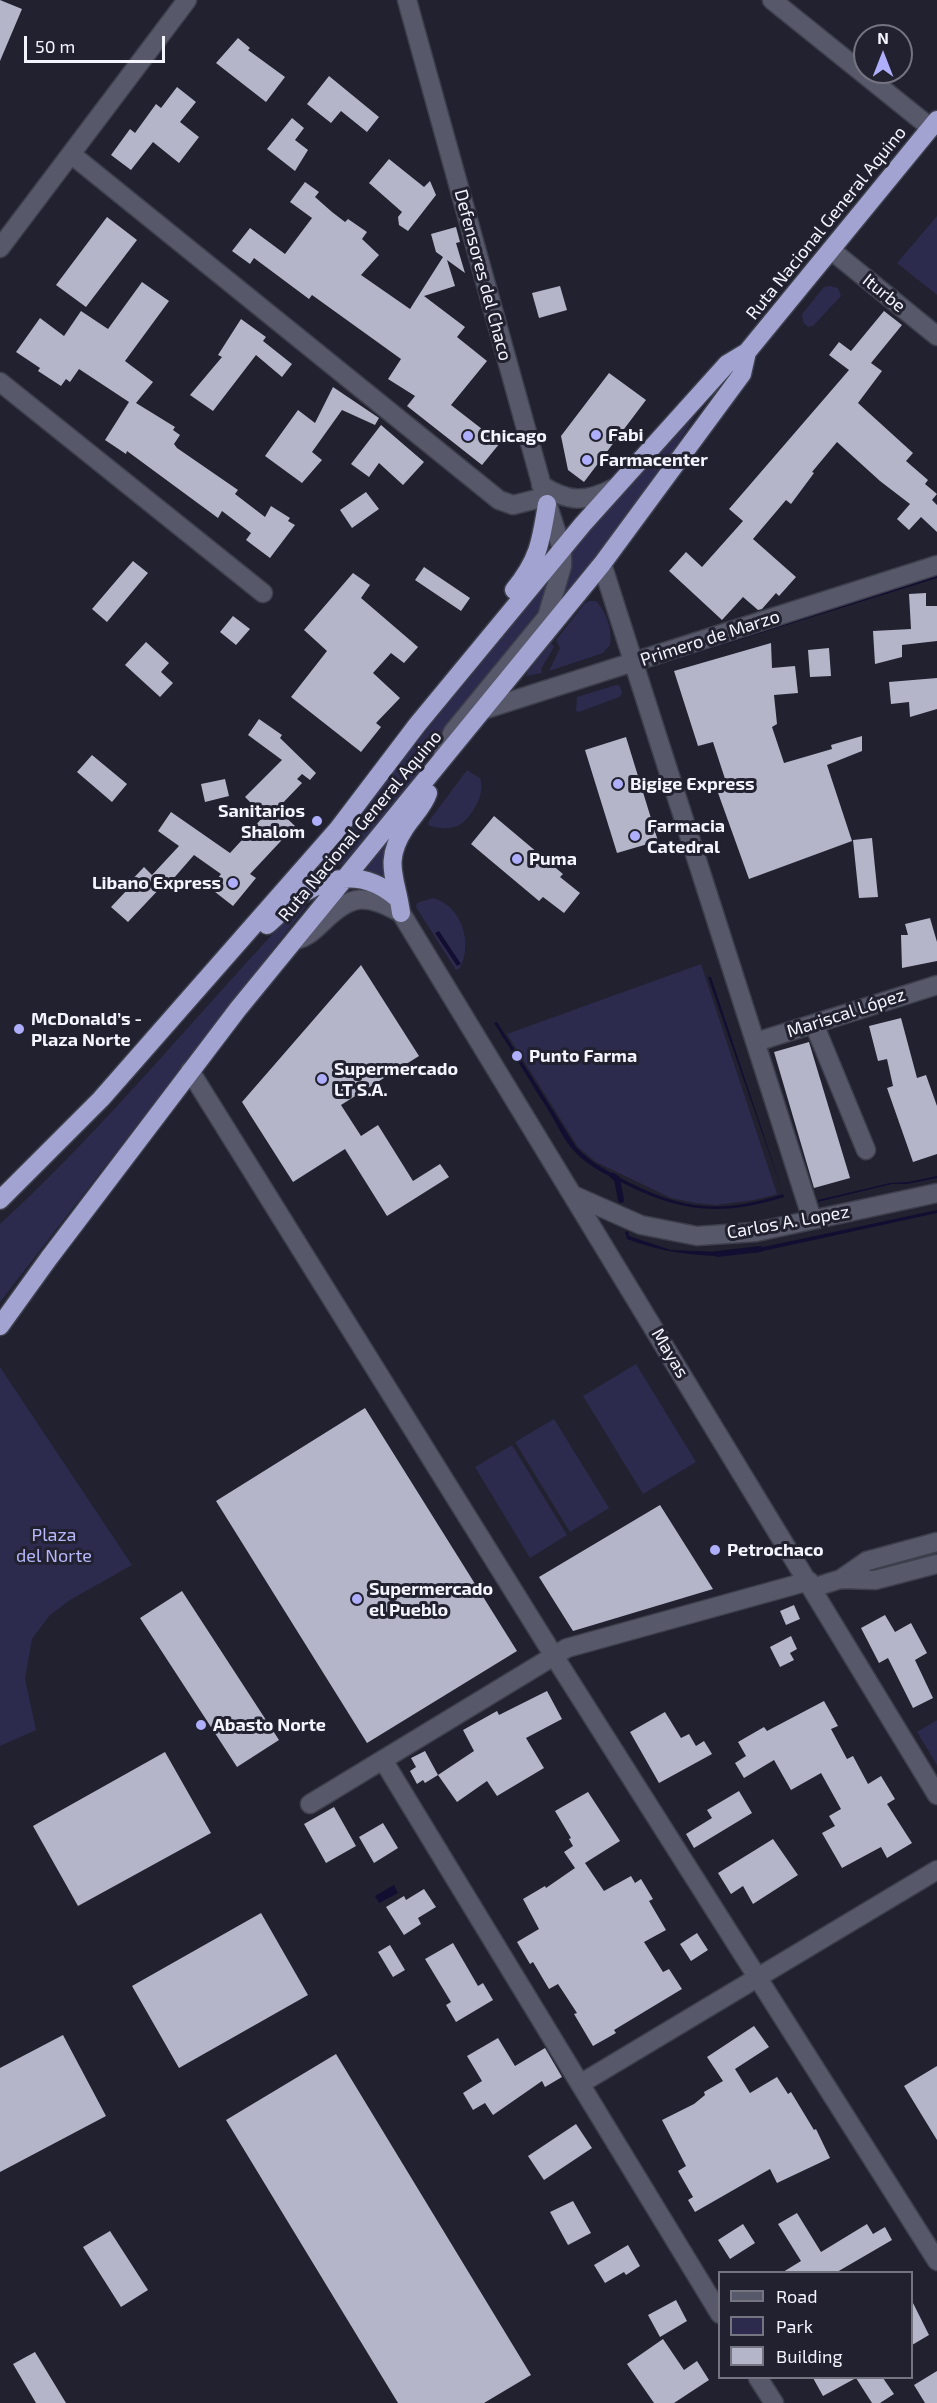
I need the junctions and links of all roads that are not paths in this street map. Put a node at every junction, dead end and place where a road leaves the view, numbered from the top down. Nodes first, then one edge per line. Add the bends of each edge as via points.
1 (187, 0) edge
2 (407, 0) edge
3 (772, 0) edge
4 (934, 124) edge
5 (70, 154) junction
6 (0, 248) edge
7 (831, 250) junction
8 (937, 336) edge
9 (747, 352) junction
10 (0, 382) edge
11 (614, 488) junction
12 (544, 495) junction
13 (562, 549) junction
14 (602, 564) junction
15 (937, 566) edge
16 (263, 593) dead end
17 (633, 662) junction
18 (483, 710) junction
19 (417, 725) junction
20 (436, 768) junction
21 (345, 877) junction
22 (399, 906) junction
23 (247, 932) junction
24 (293, 941) junction
25 (937, 985) edge
26 (814, 1024) junction
27 (756, 1042) junction
28 (190, 1071) junction
29 (866, 1150) dead end
30 (937, 1193) edge
31 (573, 1194) junction
32 (0, 1200) edge
33 (812, 1220) junction
34 (0, 1326) edge
35 (937, 1542) edge
36 (937, 1564) edge
37 (841, 1579) junction
38 (811, 1584) junction
39 (554, 1656) junction
40 (382, 1760) junction
41 (937, 1795) edge
42 (310, 1804) dead end
43 (937, 1870) edge
44 (757, 1978) junction
45 (580, 2084) junction
46 (937, 2261) edge
47 (718, 2311) edge
48 (759, 2379) edge
49 (774, 2403) edge

1 - 5 street
2 - 12 street, Defensores del Chaco
3 - 4 street
4 - 7 highway, Ruta Nacional General Aquino
5 - 6 street
5 - 12 street via 499,500 513,505
7 - 8 street, Iturbe
7 - 9 highway, Ruta Nacional General Aquino
9 - 11 highway, Ruta Nacional General Aquino via 727,364
9 - 14 highway, Ruta Nacional General Aquino via 742,374
10 - 16 street
11 - 12 street via 583,499
11 - 13 highway, Ruta Nacional General Aquino
12 - 13 street, Defensores del Chaco
12 - 19 highway via 540,548 535,559 441,684
13 - 19 highway, Ruta Nacional General Aquino
13 - 20 street via 560,579 547,616 453,732
14 - 17 street
14 - 18 highway, Ruta Nacional General Aquino
15 - 17 street, Primero de Marzo
17 - 18 street, Primero de Marzo
17 - 27 street
18 - 20 highway, Ruta Nacional General Aquino
19 - 23 highway, Ruta Nacional General Aquino via 338,830
20 - 21 highway, Ruta Nacional General Aquino
20 - 22 highway via 427,799 403,831 394,854 392,876
21 - 22 highway via 372,881
21 - 23 highway via 311,890 268,924
21 - 24 highway, Ruta Nacional General Aquino
22 - 24 street via 361,899 346,903 306,937
22 - 31 street, Mayas
23 - 32 highway, Ruta Nacional General Aquino via 102,1099
24 - 28 highway, Ruta Nacional General Aquino
25 - 26 street, Mariscal López
26 - 27 street, Mariscal López
26 - 29 street
27 - 33 street
28 - 34 highway, Ruta Nacional General Aquino
28 - 39 street
30 - 33 street, Carlos A. Lopez
31 - 33 street, Carlos A. Lopez via 641,1225 697,1236 756,1232
31 - 38 street, Mayas
35 - 37 street via 867,1561
36 - 37 street via 875,1580
37 - 38 street
38 - 39 street via 567,1648
38 - 41 street, Mayas
39 - 40 street
39 - 44 street
40 - 42 street
40 - 45 street
43 - 44 street
44 - 45 street
44 - 46 street
45 - 47 street
48 - 49 street

